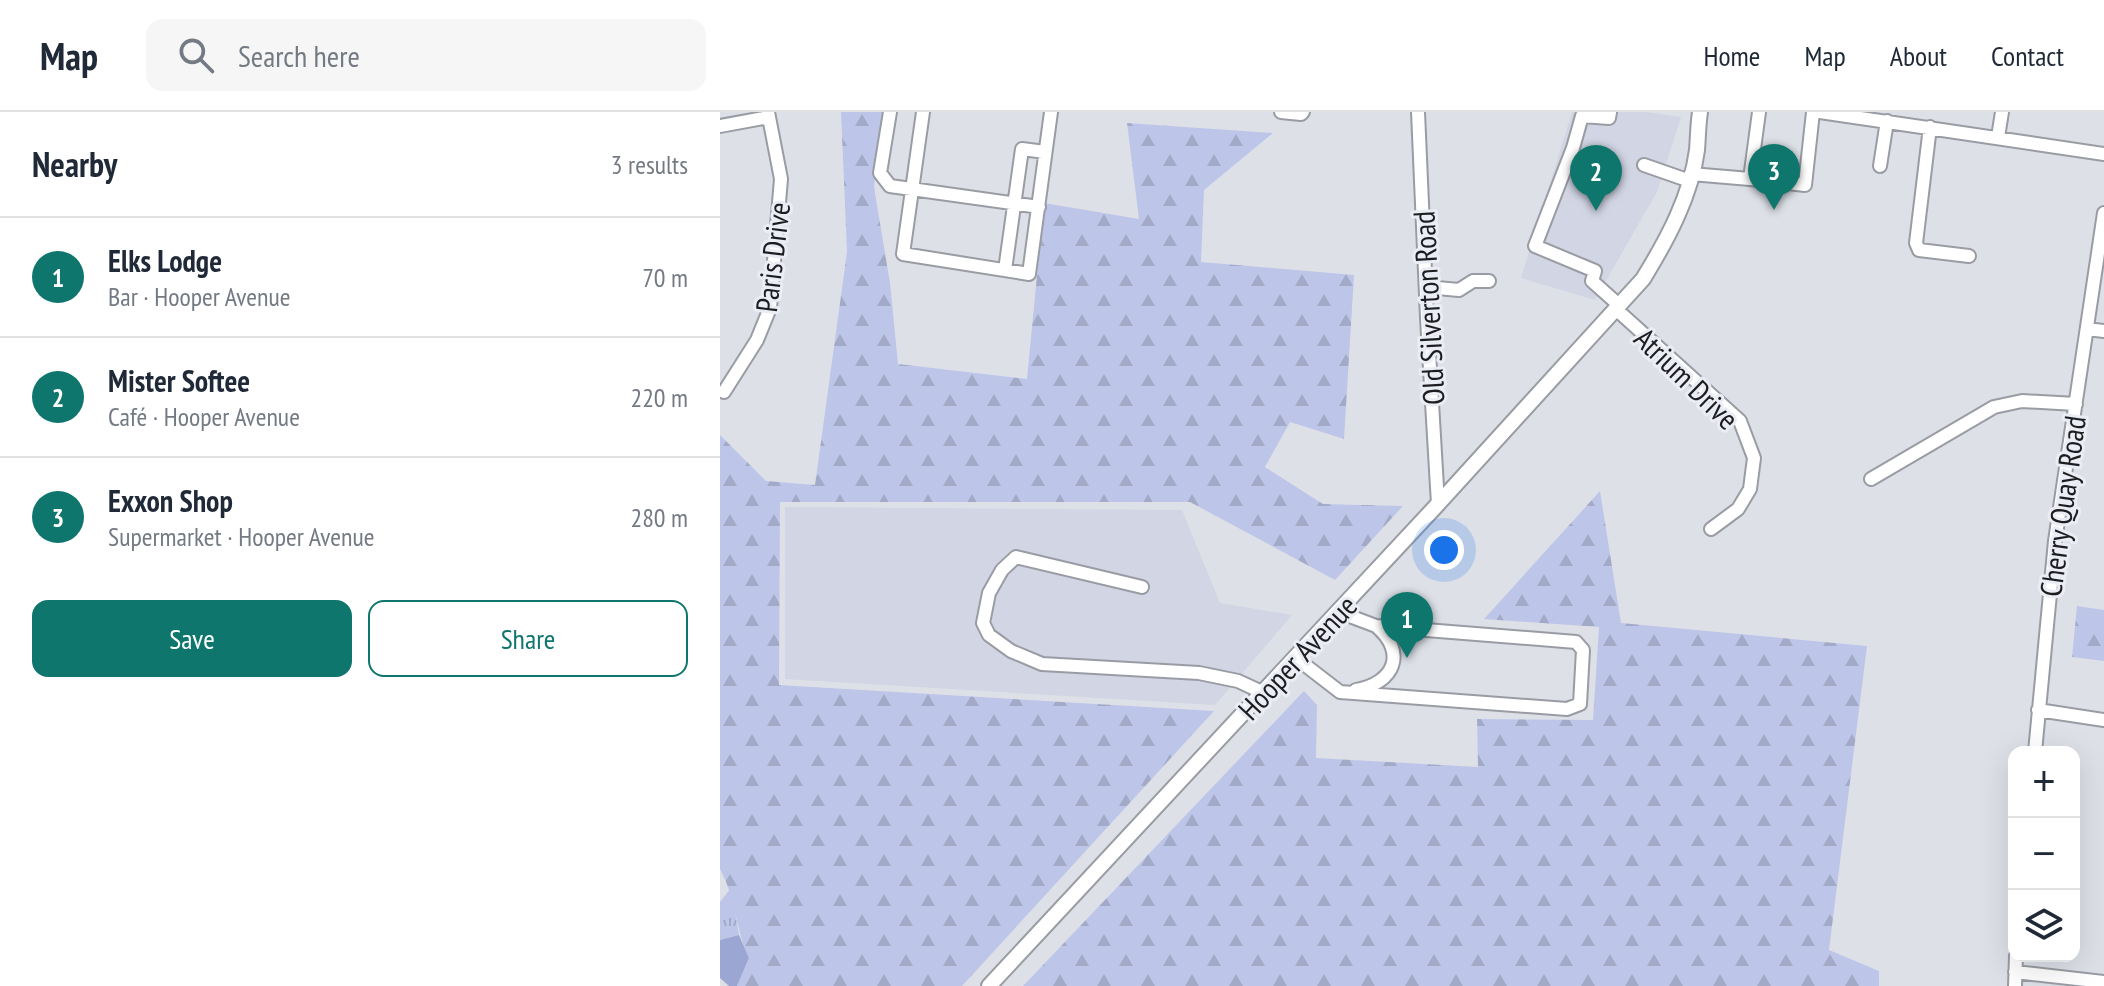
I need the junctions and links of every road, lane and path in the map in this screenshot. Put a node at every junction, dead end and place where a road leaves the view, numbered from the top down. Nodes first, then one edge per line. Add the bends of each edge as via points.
1 (890, 112) edge
2 (923, 112) edge
3 (1051, 112) edge
4 (1281, 112) edge
5 (1418, 112) edge
6 (1610, 112) edge
7 (1700, 112) edge
8 (1759, 112) edge
9 (1813, 112) edge
10 (1820, 112) edge
11 (2002, 112) edge
12 (1302, 113) edge
13 (768, 115) edge
14 (1891, 118) edge
15 (720, 126) edge
16 (1930, 127) junction
17 (1998, 137) junction
18 (1045, 152) junction
19 (2104, 154) edge
20 (1644, 165) dead end
21 (1880, 166) dead end
22 (1691, 178) junction
23 (1750, 179) junction
24 (912, 190) junction
25 (1014, 205) junction
26 (1039, 207) junction
27 (2104, 213) edge
28 (1969, 256) dead end
29 (1005, 270) junction
30 (1489, 281) dead end
31 (1426, 287) junction
32 (1619, 308) junction
33 (2087, 329) junction
34 (2104, 331) edge
35 (724, 392) dead end
36 (2076, 404) junction
37 (1871, 479) dead end
38 (1438, 504) junction
39 (1711, 529) dead end
40 (1142, 587) dead end
41 (1339, 612) junction
42 (1376, 626) junction
43 (1296, 658) junction
44 (1340, 692) junction
45 (1264, 693) junction
46 (2038, 710) junction
47 (2104, 720) edge
48 (2035, 746) edge
49 (2016, 962) edge
50 (2015, 972) junction
51 (2104, 982) edge
52 (989, 986) edge
53 (2015, 986) edge

1 - 24 street via 880,173 890,186
2 - 24 street
3 - 18 street
4 - 12 street
5 - 31 street, Old Silverton Road
6 - 32 street, Atrium Drive via 1609,118 1582,116 1535,246 1595,271 1592,281
7 - 22 main road, Hooper Avenue
8 - 23 street
9 - 23 street via 1805,185
10 - 14 street
11 - 17 street
13 - 15 street
13 - 35 street, Paris Drive via 781,179 770,308
14 - 16 street
14 - 21 street
16 - 17 street
16 - 28 street via 1916,243 1919,250
17 - 19 street
18 - 25 street via 1022,149
18 - 26 street
20 - 22 street
22 - 23 street
22 - 32 main road, Hooper Avenue via 1665,243
24 - 25 street
24 - 29 street via 903,254
25 - 26 street
25 - 29 street
26 - 29 street via 1029,274
27 - 33 street, Cherry Quay Road
30 - 31 street via 1473,281 1459,290
31 - 38 street, Old Silverton Road
32 - 38 main road, Hooper Avenue
32 - 39 street, Atrium Drive via 1740,421 1754,458 1750,489 1738,509
33 - 34 street
33 - 36 street, Cherry Quay Road
36 - 37 street via 2007,402
36 - 46 street, Cherry Quay Road
38 - 41 main road, Hooper Avenue
40 - 45 street via 1016,557 989,593 983,623 989,635 1011,651 1042,664 1199,673
41 - 42 street
41 - 43 main road, Hooper Avenue
42 - 44 street via 1394,648 1392,667 1376,685
42 - 44 street via 1576,642 1583,650 1580,704 1567,709
43 - 44 street
43 - 45 main road, Hooper Avenue
45 - 52 main road, Hooper Avenue
46 - 47 street
46 - 48 street, Cherry Quay Road
49 - 50 street
50 - 51 street
50 - 53 street

